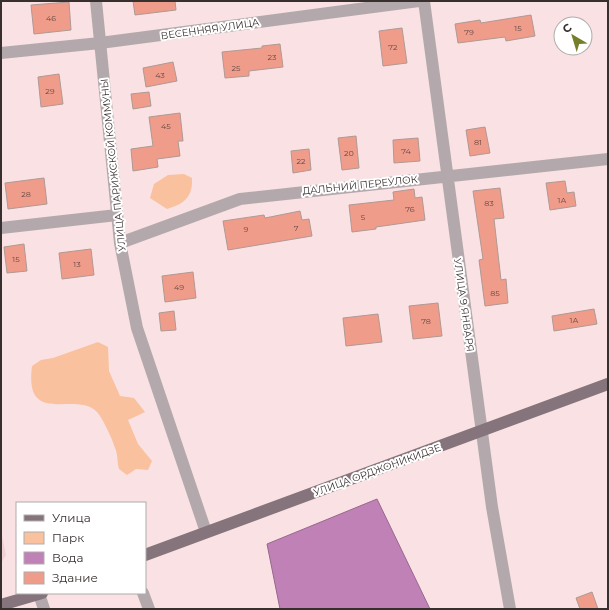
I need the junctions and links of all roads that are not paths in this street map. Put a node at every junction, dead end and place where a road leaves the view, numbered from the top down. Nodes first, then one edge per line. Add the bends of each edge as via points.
1 (96, 1) edge
2 (419, 1) edge
3 (424, 1) edge
4 (100, 43) junction
5 (1, 53) edge
6 (608, 159) edge
7 (446, 175) junction
8 (117, 215) junction
9 (1, 228) edge
10 (120, 243) junction
11 (608, 384) edge
12 (483, 431) junction
13 (206, 532) junction
14 (146, 555) edge
15 (37, 594) edge
16 (40, 594) edge
17 (143, 594) edge
18 (1, 605) edge
19 (44, 609) edge
20 (149, 609) edge
21 (510, 609) edge

1 - 4 street, УЛИЦА ПАРИЖСКОЙ КОММУНЫ
2 - 4 street, ВЕСЕННЯЯ УЛИЦА
3 - 7 street, УЛИЦА 9 ЯНВАРЯ
4 - 5 street, ВЕСЕННЯЯ УЛИЦА
4 - 8 street, УЛИЦА ПАРИЖСКОЙ КОММУНЫ
6 - 7 street, ДАЛЬНИЙ ПЕРЕУЛОК
7 - 10 street, ДАЛЬНИЙ ПЕРЕУЛОК via 240,199
7 - 12 street, УЛИЦА 9 ЯНВАРЯ
8 - 9 street
8 - 10 street, УЛИЦА ПАРИЖСКОЙ КОММУНЫ
10 - 13 street, УЛИЦА ПАРИЖСКОЙ КОММУНЫ via 137,328
11 - 12 main road, УЛИЦА ОРДЖОНИКИДЗЕ
12 - 13 main road, УЛИЦА ОРДЖОНИКИДЗЕ
12 - 21 street, УЛИЦА 9 ЯНВАРЯ via 492,507
13 - 14 main road, УЛИЦА ОРДЖОНИКИДЗЕ
15 - 18 main road
16 - 19 street
17 - 20 street

